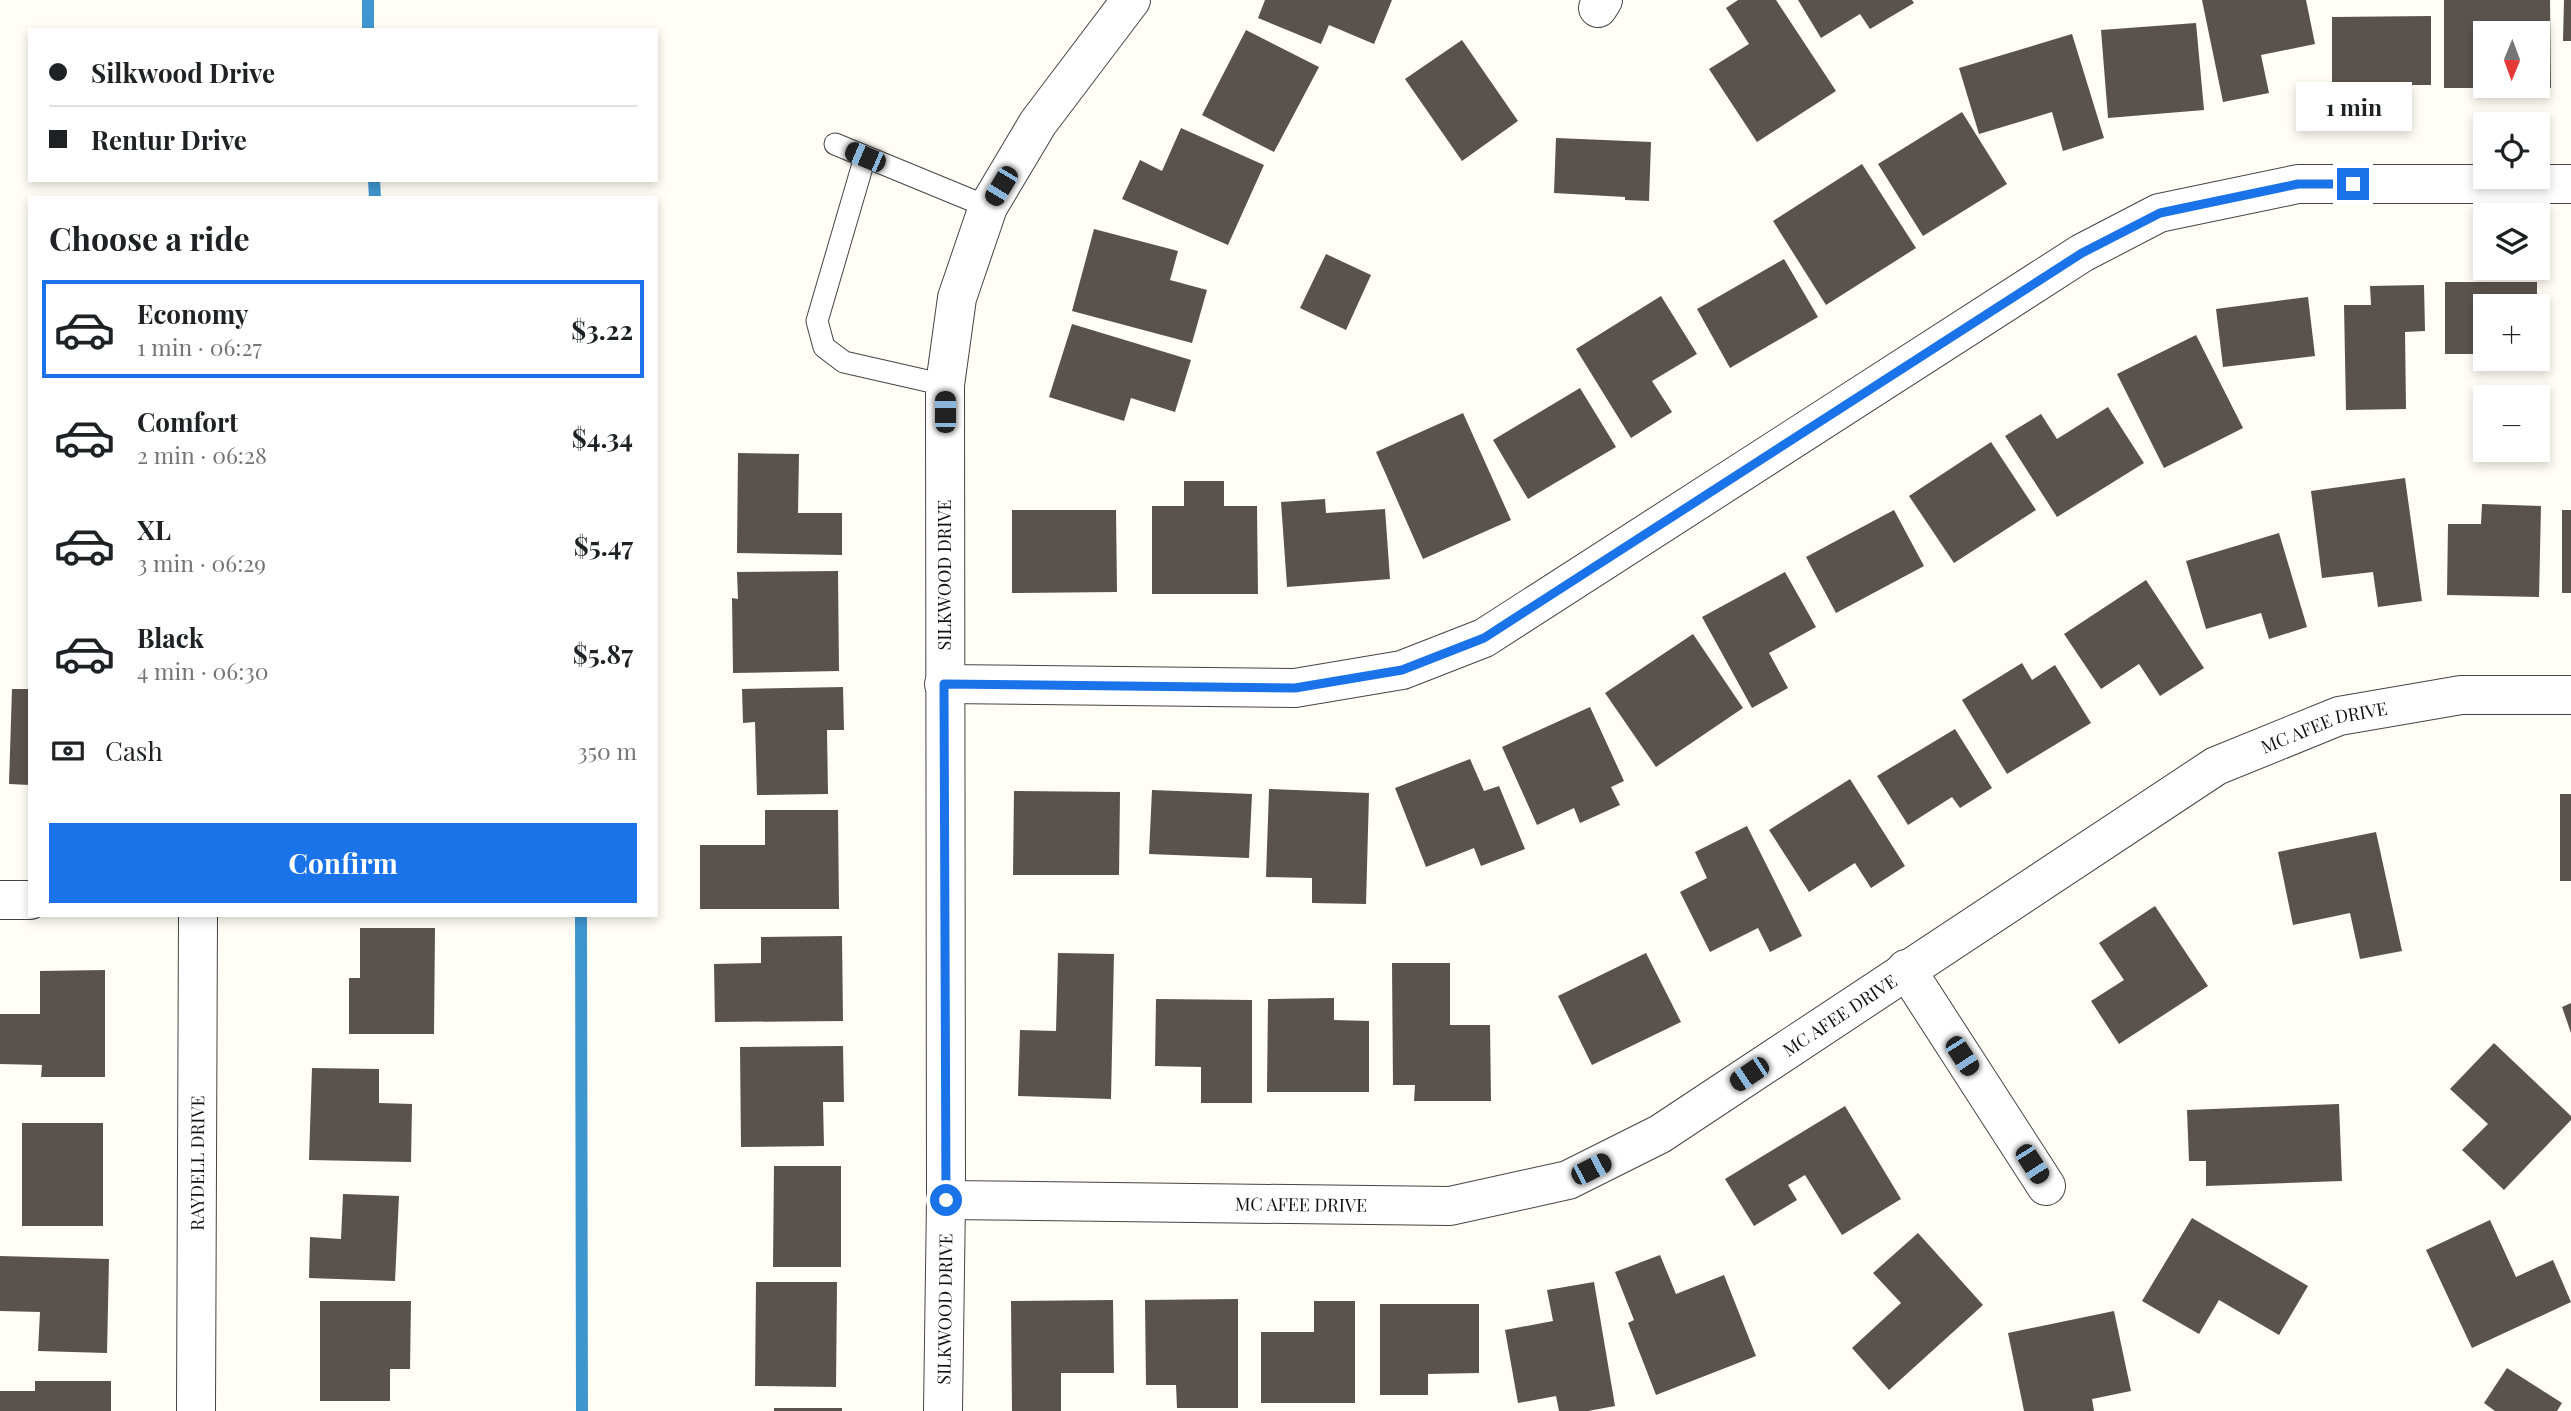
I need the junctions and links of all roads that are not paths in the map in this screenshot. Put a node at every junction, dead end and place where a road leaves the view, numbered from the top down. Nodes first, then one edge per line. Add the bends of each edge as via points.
1 (1131, 0) edge
2 (835, 144) dead end
3 (865, 157) junction
4 (2571, 184) edge
5 (988, 207) junction
6 (945, 384) junction
7 (944, 684) junction
8 (2571, 695) edge
9 (0, 900) edge
10 (28, 900) edge
11 (198, 917) edge
12 (1906, 969) junction
13 (2046, 1186) dead end
14 (946, 1200) junction
15 (196, 1411) edge
16 (943, 1411) edge

1 - 5 street, SILKWOOD DRIVE via 1038,123
2 - 3 lane
3 - 5 lane
3 - 6 lane via 817,321 824,347 844,362
4 - 7 street via 2298,184 2160,213 2082,253 1484,638 1402,670 1295,688
5 - 6 street, SILKWOOD DRIVE via 957,299
6 - 7 street, SILKWOOD DRIVE
7 - 14 street, SILKWOOD DRIVE
8 - 12 street, MC AFEE DRIVE via 2461,695 2339,716 2216,766
9 - 10 street
11 - 15 street, RAYDELL DRIVE
12 - 13 street
12 - 14 street, MC AFEE DRIVE via 1660,1133 1568,1180 1450,1206
14 - 16 street, SILKWOOD DRIVE

